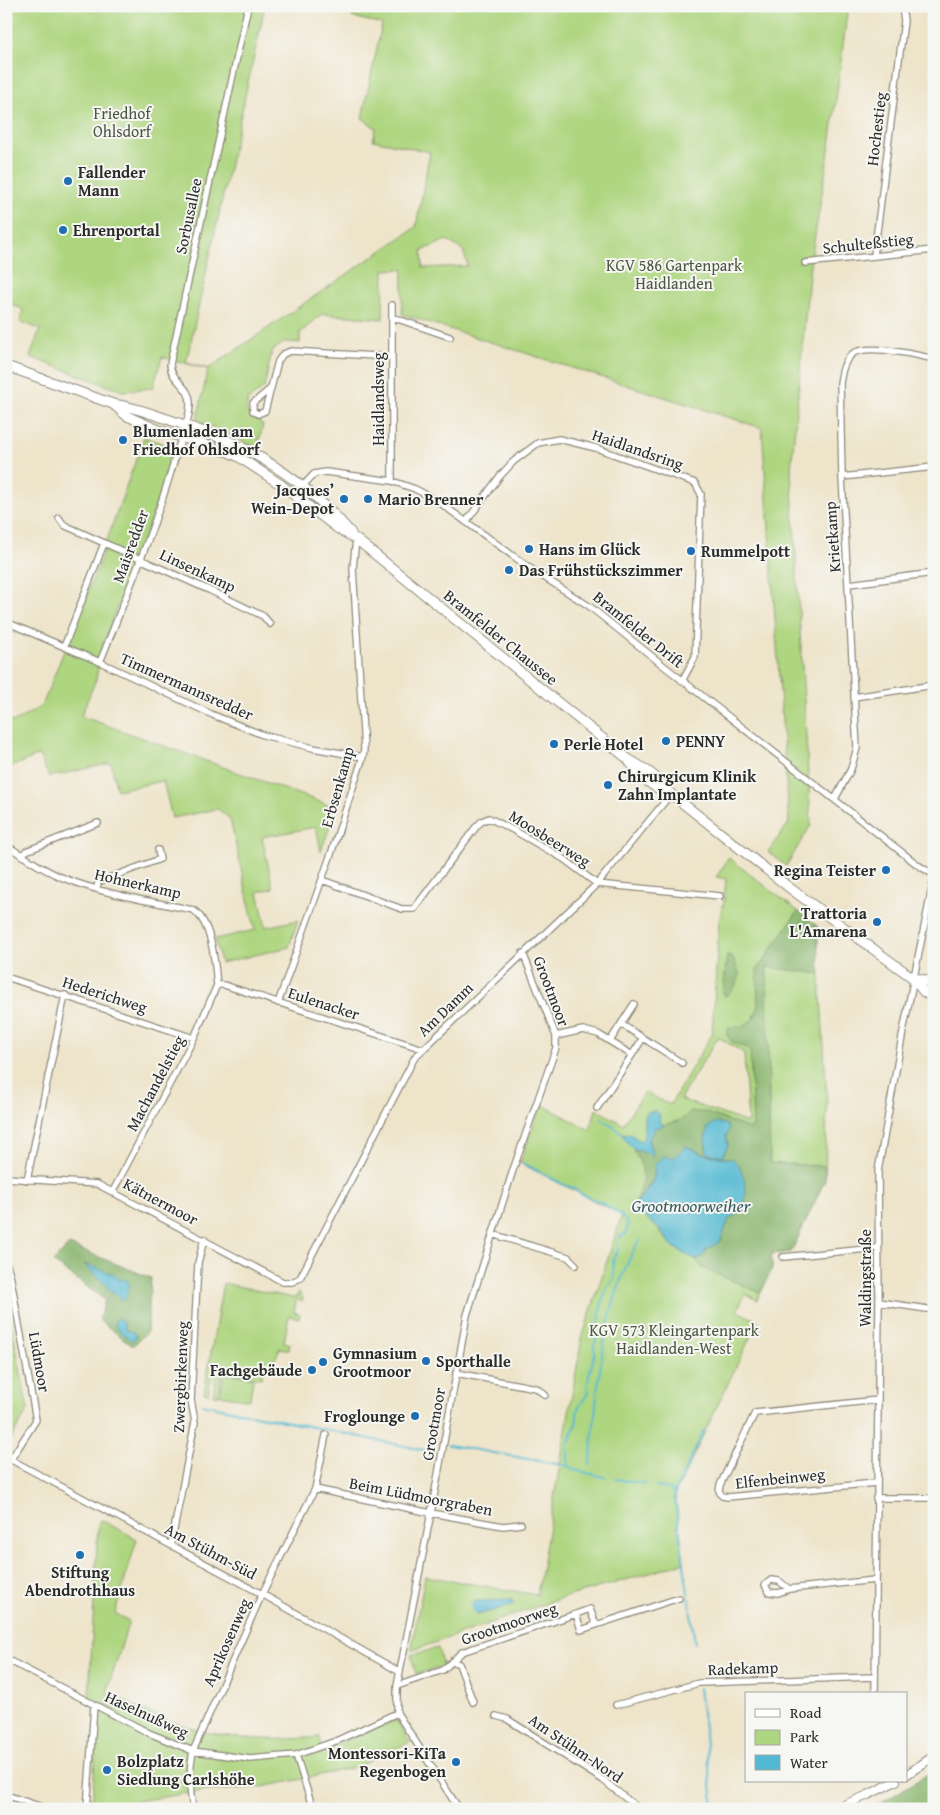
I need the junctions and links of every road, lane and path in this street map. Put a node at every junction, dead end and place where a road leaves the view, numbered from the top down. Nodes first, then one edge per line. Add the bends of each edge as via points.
1 (248, 6) edge
2 (902, 6) edge
3 (934, 250) edge
4 (874, 255) junction
5 (805, 263) dead end
6 (392, 305) dead end
7 (392, 317) junction
8 (450, 336) dead end
9 (392, 357) junction
10 (934, 359) edge
11 (6, 366) edge
12 (270, 389) dead end
13 (113, 404) junction
14 (185, 426) junction
15 (181, 438) junction
16 (934, 467) edge
17 (842, 477) junction
18 (392, 482) junction
19 (302, 487) junction
20 (294, 494) junction
21 (59, 518) dead end
22 (466, 522) junction
23 (356, 539) junction
24 (103, 546) dead end
25 (141, 559) junction
26 (934, 574) edge
27 (849, 584) junction
28 (6, 622) edge
29 (270, 624) dead end
30 (64, 646) junction
31 (100, 662) junction
32 (682, 681) junction
33 (934, 685) edge
34 (854, 697) junction
35 (363, 757) junction
36 (670, 794) junction
37 (835, 800) junction
38 (98, 823) dead end
39 (6, 845) edge
40 (158, 850) dead end
41 (22, 856) junction
42 (934, 877) edge
43 (322, 880) junction
44 (597, 884) junction
45 (97, 889) junction
46 (720, 896) dead end
47 (523, 953) junction
48 (6, 977) edge
49 (913, 978) junction
50 (217, 985) junction
51 (934, 987) edge
52 (65, 996) junction
53 (934, 999) edge
54 (278, 1003) junction
55 (634, 1004) dead end
56 (621, 1024) junction
57 (556, 1036) junction
58 (194, 1038) junction
59 (643, 1038) junction
60 (610, 1041) junction
61 (423, 1049) junction
62 (632, 1055) junction
63 (682, 1063) dead end
64 (597, 1108) dead end
65 (6, 1178) edge
66 (27, 1180) junction
67 (113, 1191) junction
68 (492, 1234) junction
69 (204, 1239) junction
70 (878, 1248) junction
71 (783, 1257) dead end
72 (6, 1264) edge
73 (576, 1265) dead end
74 (292, 1282) joint
75 (879, 1302) junction
76 (934, 1310) edge
77 (456, 1373) junction
78 (545, 1395) dead end
79 (878, 1400) junction
80 (326, 1435) dead end
81 (8, 1458) edge
82 (876, 1483) junction
83 (315, 1489) junction
84 (876, 1498) junction
85 (934, 1498) edge
86 (431, 1513) junction
87 (521, 1524) dead end
88 (171, 1545) junction
89 (875, 1580) junction
90 (789, 1589) dead end
91 (262, 1594) junction
92 (679, 1598) dead end
93 (576, 1614) junction
94 (596, 1625) junction
95 (6, 1659) edge
96 (452, 1661) junction
97 (400, 1672) junction
98 (874, 1677) junction
99 (397, 1686) junction
100 (875, 1692) edge
101 (473, 1702) dead end
102 (94, 1705) junction
103 (616, 1705) dead end
104 (397, 1713) junction
105 (496, 1716) dead end
106 (193, 1751) junction
107 (296, 1755) junction
108 (934, 1756) edge
109 (908, 1774) edge
110 (892, 1782) edge
111 (6, 1795) edge
112 (48, 1809) edge
113 (87, 1809) edge
114 (193, 1809) edge
115 (313, 1809) edge
116 (458, 1809) edge
117 (639, 1809) edge
118 (834, 1809) edge

1 - 14 street, Sorbusallee via 170,364 172,374 190,396
2 - 4 street, Hochestieg via 904,21
3 - 4 street, Schulteßstieg
4 - 5 street, Schulteßstieg
6 - 7 street, Haidlandsweg
7 - 8 street
7 - 9 street, Haidlandsweg
9 - 12 street via 291,351 278,361
9 - 18 street, Haidlandsweg
10 - 17 street, Krietkamp via 899,352 863,350 853,354 845,363 840,383
11 - 13 main road, Bramfelder Chaussee
13 - 14 main road, Bramfelder Chaussee via 131,406
13 - 15 main road, Bramfelder Chaussee via 127,416
14 - 15 street, Sorbusallee
14 - 19 main road, Bramfelder Chaussee via 244,449
15 - 20 main road, Bramfelder Chaussee via 218,448 239,458
15 - 25 street, Maisredder
16 - 17 street
17 - 27 street, Krietkamp
18 - 19 street, Bramfelder Drift via 322,472 314,474
18 - 22 street, Bramfelder Drift via 436,500
19 - 20 main road
19 - 23 main road, Bramfelder Chaussee
20 - 23 main road, Bramfelder Chaussee
21 - 25 street, Linsenkamp via 64,525
22 - 32 street, Bramfelder Drift via 589,606
22 - 32 street, Haidlandsring via 509,466 538,443 559,439 596,448 695,483 701,494 695,657
23 - 35 street, Erbsenkamp via 353,568
23 - 36 main road, Bramfelder Chaussee via 628,759 660,780
24 - 30 street, Maisredder
25 - 29 street, Linsenkamp via 263,616
25 - 31 street, Maisredder
26 - 27 street
27 - 34 street, Krietkamp
28 - 30 street, Timmermannsredder
30 - 31 street, Timmermannsredder
31 - 35 street, Timmermannsredder via 263,735
32 - 37 street, Bramfelder Drift
33 - 34 street
34 - 37 street, Krietkamp via 855,760
35 - 43 street, Erbsenkamp
36 - 44 street, Am Damm
36 - 49 main road, Bramfelder Chaussee via 807,901
37 - 42 street, Bramfelder Drift
38 - 41 street via 26,851
39 - 41 street, Hohnerkamp
40 - 45 street via 160,859 98,882
41 - 45 street, Hohnerkamp via 65,879
42 - 49 street, Waldingstraße
43 - 44 street, Moosbeerweg via 402,910 414,909 476,827 489,818 564,859
43 - 54 street, Erbsenkamp
44 - 46 street, Moosbeerweg
44 - 47 street, Am Damm
45 - 50 street, Hohnerkamp via 200,914 209,938
47 - 57 street, Grootmoor
47 - 61 street, Am Damm
48 - 52 street, Hederichweg
49 - 51 main road via 925,980
49 - 53 main road via 923,992
49 - 70 street, Waldingstraße via 878,1171
50 - 54 street, Eulenacker
50 - 58 street, Machandelstieg
52 - 58 street, Hederichweg
52 - 66 street
54 - 61 street, Eulenacker
55 - 56 street
56 - 59 street
56 - 60 street
57 - 60 street via 583,1030
57 - 68 street, Grootmoor via 554,1058
58 - 67 street, Machandelstieg
59 - 62 street
59 - 63 street
60 - 62 street
61 - 74 street, Am Damm via 415,1057 300,1278
62 - 64 street
65 - 66 street, Kätnermoor
66 - 67 street, Kätnermoor via 97,1184
67 - 69 street, Kätnermoor
68 - 73 street via 568,1256
68 - 77 street, Grootmoor via 467,1315
69 - 74 street, Kätnermoor via 283,1282
69 - 88 street, Zwergbirkenweg via 198,1263 191,1390 195,1422
70 - 71 street
70 - 75 street, Waldingstraße
72 - 81 street, Lüdmoor via 36,1420
75 - 76 street
75 - 79 street, Waldingstraße
77 - 78 street via 536,1388
77 - 86 street, Grootmoor
79 - 82 street, Waldingstraße
79 - 82 street, Elfenbeinweg via 755,1413 719,1491 728,1497
80 - 83 street, Aprikosenweg
81 - 88 street, Am Stühm-Süd
82 - 84 street, Waldingstraße
83 - 86 street, Beim Lüdmoorgraben
83 - 91 street, Aprikosenweg
84 - 85 street
84 - 89 street, Waldingstraße
86 - 87 street, Beim Lüdmoorgraben via 503,1526
86 - 97 street, Grootmoor
88 - 91 street, Am Stühm-Süd
89 - 90 street
89 - 98 street, Waldingstraße
91 - 97 street, Am Stühm-Süd
91 - 106 street, Aprikosenweg
92 - 94 street
93 - 94 street, Grootmoorweg via 590,1609
93 - 94 street, Grootmoorweg via 581,1630
93 - 96 street, Grootmoorweg via 462,1652
95 - 102 street, Haselnußweg
96 - 99 street, Grootmoorweg via 443,1670
96 - 101 street, Grootmoorweg via 459,1664
97 - 99 street, Grootmoor
98 - 100 street, Waldingstraße
98 - 103 street, Radekamp via 699,1683
99 - 104 street, Grootmoor
102 - 106 street, Haselnußweg
102 - 113 street
104 - 107 street, Haselnußweg
104 - 116 street
105 - 117 street, Am Stühm-Nord via 507,1719 570,1758
106 - 107 street, Haselnußweg via 250,1759
106 - 114 street, Aprikosenweg via 190,1791
107 - 115 street
108 - 109 main road
110 - 118 main road
111 - 112 street

